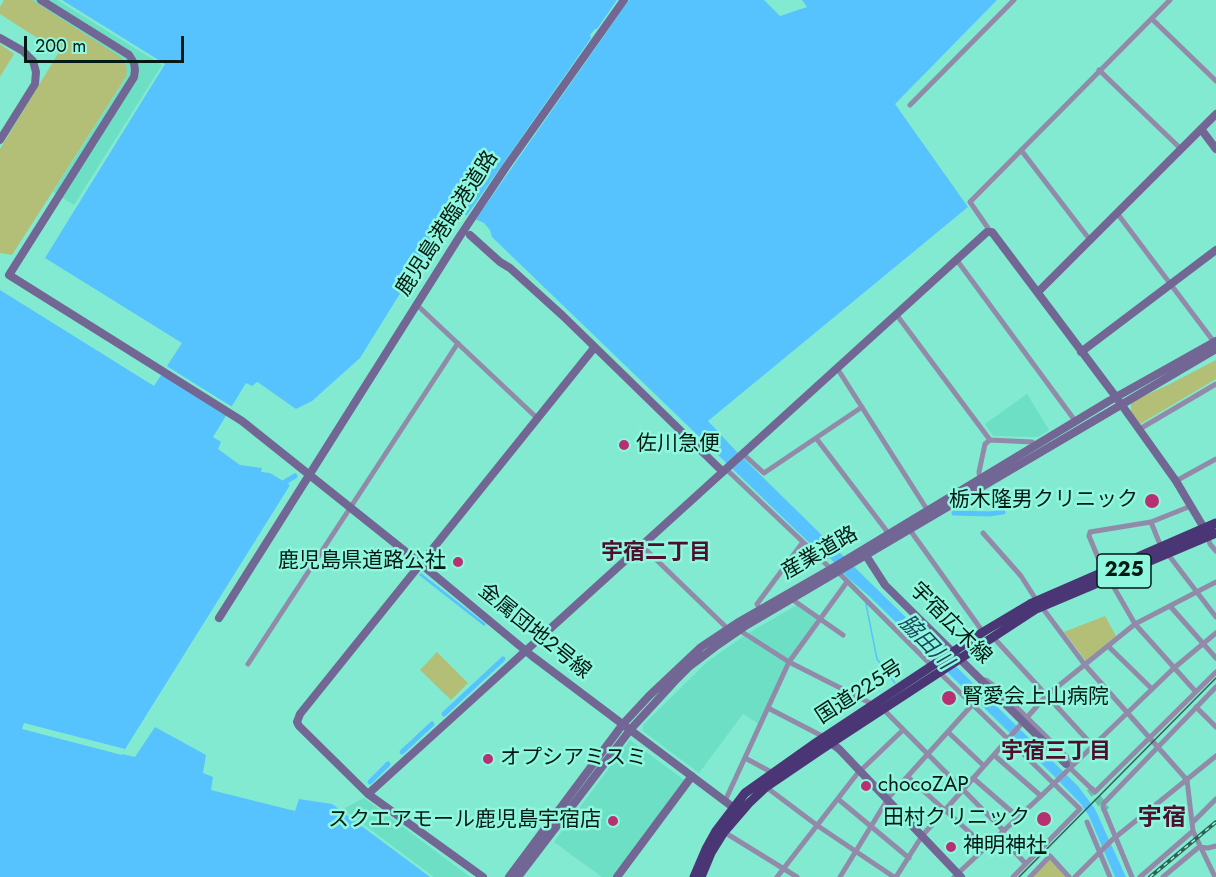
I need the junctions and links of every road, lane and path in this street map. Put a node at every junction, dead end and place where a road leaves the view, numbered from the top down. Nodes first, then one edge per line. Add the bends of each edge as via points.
1 (41, 0) edge
2 (624, 0) edge
3 (1014, 0) edge
4 (1170, 0) edge
5 (1152, 19) junction
6 (0, 38) edge
7 (1099, 70) junction
8 (1216, 81) edge
9 (910, 105) dead end
10 (1216, 114) edge
11 (1201, 129) junction
12 (0, 140) edge
13 (1181, 149) junction
14 (1216, 149) edge
15 (1021, 150) junction
16 (1117, 213) junction
17 (990, 231) junction
18 (470, 235) dead end
19 (1090, 240) junction
20 (1216, 250) edge
21 (956, 259) junction
22 (0, 270) edge
23 (9, 276) junction
24 (1171, 284) junction
25 (1038, 292) junction
26 (417, 304) junction
27 (896, 314) junction
28 (458, 343) junction
29 (1215, 344) edge
30 (594, 348) junction
31 (1081, 352) junction
32 (837, 368) junction
33 (1216, 384) edge
34 (1118, 400) junction
35 (862, 407) junction
36 (537, 418) junction
37 (1076, 422) junction
38 (1138, 430) junction
39 (816, 438) junction
40 (990, 440) junction
41 (1036, 445) junction
42 (741, 454) junction
43 (1216, 459) edge
44 (725, 469) junction
45 (310, 473) junction
46 (980, 480) junction
47 (1176, 481) junction
48 (1191, 506) junction
49 (350, 508) junction
50 (928, 511) junction
51 (1151, 522) junction
52 (1216, 523) edge
53 (910, 530) junction
54 (1209, 532) edge
55 (982, 533) dead end
56 (889, 534) junction
57 (803, 542) junction
58 (641, 545) junction
59 (1164, 550) junction
60 (1216, 551) edge
61 (864, 553) junction
62 (422, 564) junction
63 (835, 569) junction
64 (1106, 575) junction
65 (847, 582) junction
66 (1216, 582) edge
67 (1196, 592) junction
68 (793, 600) junction
69 (1039, 603) junction
70 (1170, 606) junction
71 (760, 609) junction
72 (1216, 617) edge
73 (219, 618) dead end
74 (820, 619) junction
75 (1135, 624) junction
76 (728, 629) junction
77 (740, 630) junction
78 (983, 632) junction
79 (1216, 633) edge
80 (843, 635) dead end
81 (993, 637) junction
82 (1202, 644) junction
83 (1108, 646) junction
84 (526, 650) junction
85 (954, 658) junction
86 (1216, 658) edge
87 (789, 662) junction
88 (248, 664) dead end
89 (1085, 665) junction
90 (1174, 668) junction
91 (938, 669) junction
92 (1216, 672) edge
93 (980, 680) junction
94 (1216, 687) edge
95 (1152, 689) junction
96 (1197, 692) junction
97 (1046, 696) junction
98 (972, 705) junction
99 (1196, 707) junction
100 (768, 708) junction
101 (879, 708) junction
102 (1128, 712) junction
103 (1028, 718) junction
104 (627, 727) junction
105 (1216, 727) edge
106 (903, 730) junction
107 (948, 732) junction
108 (1010, 737) junction
109 (1151, 738) junction
110 (828, 740) junction
111 (1093, 746) junction
112 (1158, 746) junction
113 (927, 755) junction
114 (994, 755) junction
115 (1216, 756) edge
116 (746, 759) junction
117 (984, 766) junction
118 (1069, 767) junction
119 (860, 771) junction
120 (773, 773) junction
121 (692, 776) junction
122 (908, 777) junction
123 (973, 778) junction
124 (1187, 780) junction
125 (1056, 782) junction
126 (766, 787) junction
127 (963, 790) junction
128 (368, 794) junction
129 (1041, 796) junction
130 (838, 799) junction
131 (1216, 799) edge
132 (887, 800) junction
133 (725, 801) junction
134 (737, 810) junction
135 (946, 810) junction
136 (1019, 818) junction
137 (1087, 822) dead end
138 (1193, 822) junction
139 (818, 826) junction
140 (871, 826) junction
141 (1193, 831) junction
142 (724, 832) junction
143 (1001, 833) junction
144 (922, 836) junction
145 (1115, 838) junction
146 (1216, 846) edge
147 (986, 847) junction
148 (1199, 847) junction
149 (1101, 850) junction
150 (855, 852) junction
151 (909, 858) junction
152 (1026, 864) junction
153 (783, 869) junction
154 (1172, 870) junction
155 (957, 876) edge
156 (483, 877) edge
157 (509, 877) edge
158 (518, 877) edge
159 (616, 877) edge
160 (694, 877) edge
161 (701, 877) edge
162 (777, 877) edge
163 (797, 877) edge
164 (840, 877) edge
165 (895, 877) edge
166 (1013, 877) edge
167 (1030, 877) edge
168 (1069, 877) edge
169 (1075, 877) edge
170 (1110, 877) edge
171 (1132, 877) edge
172 (1140, 877) edge
173 (1163, 877) edge
174 (1174, 877) edge
175 (1215, 877) edge

1 - 23 street via 129,55 135,70
2 - 26 street, 鹿児島港臨港道路 via 506,167
3 - 9 street
4 - 5 street
5 - 7 street
5 - 8 street
6 - 12 street via 23,51 33,61 36,72 35,84
7 - 13 street
7 - 15 street
10 - 11 street
11 - 13 street
11 - 14 street
13 - 16 street
15 - 17 street via 970,202
15 - 19 street
16 - 19 street
16 - 24 street
17 - 21 street
17 - 25 street
18 - 30 street
19 - 25 street
20 - 24 street
21 - 27 street
21 - 37 street
22 - 23 street, 金属団地2号線
23 - 45 street, 金属団地2号線 via 236,417
24 - 29 street
24 - 31 street
25 - 31 street
26 - 28 street
26 - 45 street, 鹿児島港臨港道路
27 - 32 street
27 - 40 street
28 - 36 street
28 - 49 street
29 - 34 street, 産業道路
30 - 36 street
30 - 44 street
31 - 34 street
32 - 35 street
32 - 42 street
33 - 38 street
34 - 37 street, 産業道路
34 - 38 street
34 - 53 street, 産業道路
35 - 39 street
35 - 50 street
36 - 62 street
37 - 41 street, 産業道路
38 - 47 street
39 - 42 street via 764,473
39 - 56 street
40 - 41 street
40 - 46 street via 985,444
41 - 46 street, 産業道路
42 - 44 street
43 - 47 street
44 - 57 street
44 - 58 street
45 - 49 street, 金属団地2号線
45 - 73 street, 鹿児島港臨港道路
46 - 50 street, 産業道路
47 - 48 street
48 - 51 street
48 - 54 street
49 - 62 street, 金属団地2号線
49 - 88 street
50 - 56 street, 産業道路
51 - 59 street
51 - 64 street via 1090,532
52 - 54 highway, 国道225号 / 225
53 - 61 street, 産業道路
53 - 78 street
54 - 59 highway, 国道225号 / 225
54 - 60 street via 1210,544
55 - 69 street via 1021,576
56 - 61 street, 産業道路
57 - 63 street
57 - 71 street via 757,604
58 - 76 street
58 - 84 street
59 - 64 highway, 国道225号 / 225
59 - 67 street
61 - 63 street, 産業道路
61 - 85 street, 宇宿広木線 via 885,585
62 - 84 street, 金属団地2号線
62 - 128 street via 297,722
63 - 65 street
63 - 68 street, 産業道路
63 - 71 street, 産業道路
64 - 69 highway, 国道225号 / 225
64 - 75 street
65 - 74 street
65 - 91 street
66 - 67 street
67 - 70 street
67 - 72 street
68 - 74 street
68 - 77 street, 産業道路
69 - 78 highway, 国道225号 / 225
69 - 81 highway, 国道225号 / 225
69 - 89 street
70 - 75 street
70 - 82 street
71 - 76 street, 産業道路
74 - 80 street
74 - 87 street
75 - 83 street
75 - 90 street
76 - 104 street, 産業道路 via 689,657
77 - 87 street
77 - 104 street, 産業道路 via 690,666
78 - 85 highway, 国道225号 / 225
79 - 82 street
81 - 85 highway, 国道225号 / 225
81 - 97 street
82 - 86 street
82 - 90 street
83 - 89 street
83 - 95 street
84 - 104 street, 金属団地2号線
84 - 128 street
85 - 91 highway, 国道225号 / 225
85 - 93 street, 宇宿広木線
87 - 100 street
87 - 101 street
89 - 97 street
89 - 102 street
90 - 95 street
90 - 96 street
91 - 98 street
91 - 101 highway, 国道225号 / 225
92 - 96 street
93 - 103 street via 996,687
93 - 118 street, 宇宿広木線
94 - 99 street
95 - 102 street
96 - 109 street
97 - 103 street
97 - 111 street
98 - 107 street
98 - 108 street
99 - 105 street
99 - 112 street
100 - 110 street
100 - 116 street
101 - 106 street
101 - 110 highway, 国道225号 / 225
102 - 109 street
102 - 111 street
103 - 108 street
103 - 118 street
104 - 121 street, 金属団地2号線
104 - 157 street, 産業道路
104 - 158 street, 産業道路
106 - 113 street
106 - 119 street
107 - 113 street
107 - 117 street
108 - 114 street
108 - 125 street
109 - 112 street
109 - 118 street via 1095,792
110 - 119 street
110 - 120 highway, 国道225号 / 225
110 - 126 highway, 国道225号 / 225
111 - 118 street
112 - 124 street
112 - 145 street via 1104,803
113 - 122 street
113 - 127 street
114 - 117 street
114 - 129 street
115 - 124 street
116 - 120 street
116 - 133 street
117 - 123 street
118 - 125 street
119 - 130 street
119 - 132 street
120 - 134 highway, 国道225号 / 225 via 745,793
121 - 133 street, 金属団地2号線
121 - 159 street
122 - 132 street
122 - 135 street
123 - 127 street
123 - 136 street
124 - 138 street
124 - 145 street
125 - 129 street
125 - 152 street via 1080,809
126 - 134 highway, 国道225号 / 225
126 - 139 street
127 - 135 street
127 - 143 street
128 - 156 street
129 - 136 street
130 - 139 street
130 - 140 street
131 - 138 street
132 - 140 street
132 - 144 street
133 - 134 street, 金属団地2号線
134 - 142 highway, 国道225号 / 225
134 - 160 highway, 国道225号 / 225 via 706,849
135 - 144 street
135 - 147 street
136 - 143 street
137 - 149 street
138 - 141 street
139 - 150 street
139 - 153 street
140 - 150 street
140 - 151 street
141 - 148 street
141 - 172 street
142 - 153 street
142 - 161 highway, 国道225号 / 225
143 - 147 street
143 - 152 street
144 - 151 street
144 - 155 street
145 - 149 street
145 - 171 street
146 - 148 street
147 - 155 street
148 - 154 street
148 - 175 street
149 - 169 street
149 - 170 street
150 - 164 street
150 - 165 street
151 - 165 street
152 - 166 street
153 - 162 street
153 - 163 street
154 - 173 street
154 - 174 street
167 - 168 street via 1050,856

